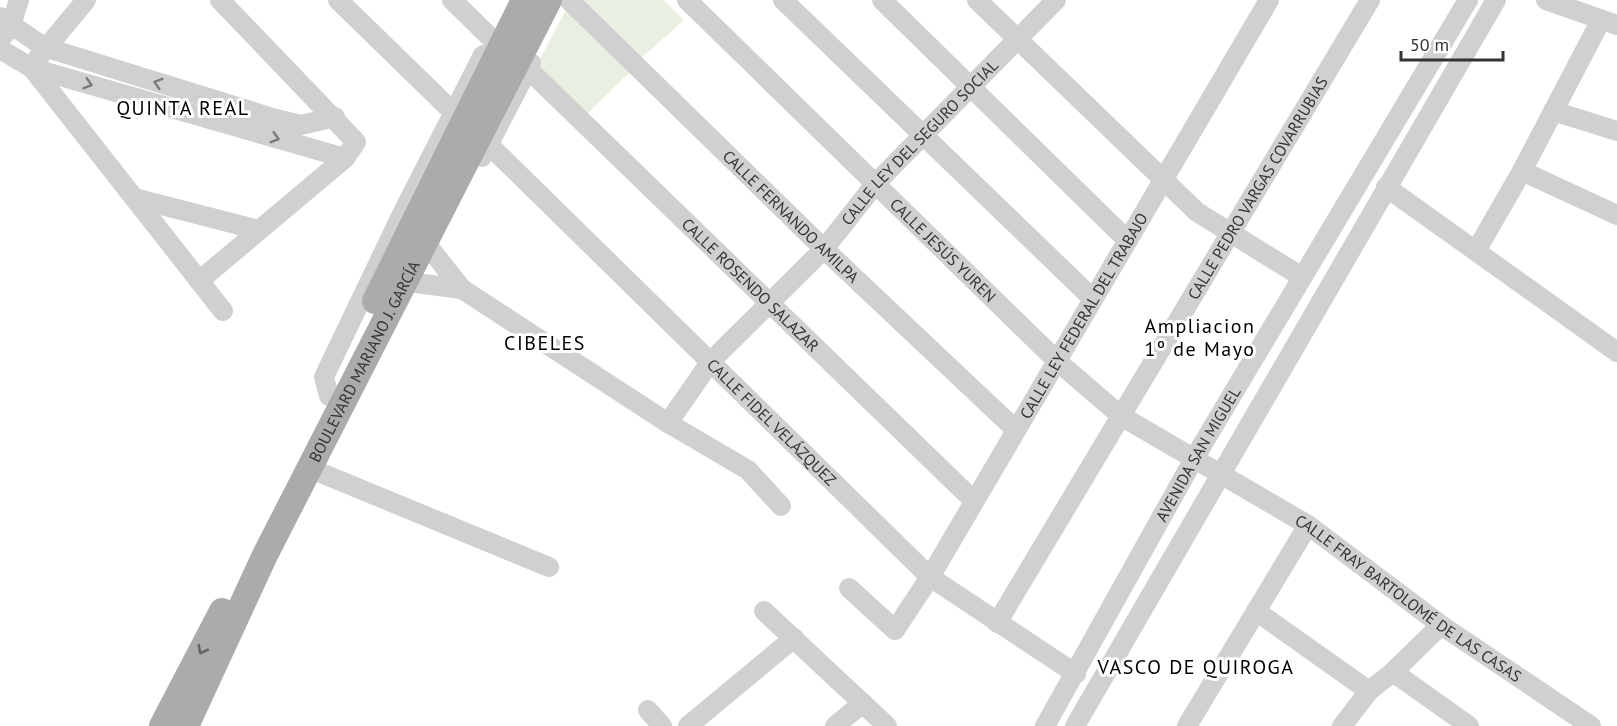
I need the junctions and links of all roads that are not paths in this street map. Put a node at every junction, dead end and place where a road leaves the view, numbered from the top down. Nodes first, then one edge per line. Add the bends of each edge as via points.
1 (18, 0) edge
2 (86, 0) edge
3 (220, 0) edge
4 (338, 0) edge
5 (452, 0) edge
6 (513, 0) edge
7 (524, 0) edge
8 (549, 0) edge
9 (562, 0) edge
10 (569, 0) edge
11 (687, 0) edge
12 (783, 0) edge
13 (882, 0) edge
14 (977, 0) edge
15 (1056, 0) edge
16 (1269, 0) edge
17 (1370, 0) edge
18 (1468, 0) edge
19 (1496, 0) edge
20 (1546, 0) edge
21 (3, 23) edge
22 (1609, 23) edge
23 (1018, 40) junction
24 (44, 47) junction
25 (0, 50) edge
26 (509, 56) junction
27 (32, 68) junction
28 (971, 87) junction
29 (183, 91) junction
30 (176, 110) junction
31 (1553, 111) junction
32 (453, 112) junction
33 (335, 117) junction
34 (1617, 131) edge
35 (924, 135) junction
36 (489, 145) junction
37 (345, 158) junction
38 (1522, 171) junction
39 (1165, 181) junction
40 (876, 183) junction
41 (1386, 188) junction
42 (134, 198) junction
43 (1617, 215) edge
44 (259, 230) junction
45 (1232, 232) junction
46 (1128, 240) junction
47 (428, 246) junction
48 (824, 249) junction
49 (1476, 251) junction
50 (1302, 277) junction
51 (199, 281) junction
52 (408, 282) junction
53 (462, 289) junction
54 (1092, 298) junction
55 (769, 304) junction
56 (223, 311) dead end
57 (385, 319) junction
58 (1617, 352) edge
59 (1057, 361) junction
60 (711, 362) junction
61 (328, 396) junction
62 (1121, 416) junction
63 (668, 423) junction
64 (1016, 430) junction
65 (1195, 457) junction
66 (309, 468) junction
67 (1222, 474) junction
68 (973, 500) junction
69 (781, 506) dead end
70 (1308, 525) junction
71 (549, 567) dead end
72 (930, 577) junction
73 (849, 588) dead end
74 (238, 596) junction
75 (764, 611) dead end
76 (1256, 611) junction
77 (997, 623) junction
78 (1441, 625) junction
79 (794, 638) junction
80 (1393, 672) junction
81 (1076, 674) junction
82 (1369, 691) junction
83 (863, 703) junction
84 (648, 710) dead end
85 (162, 726) edge
86 (186, 726) edge
87 (662, 726) edge
88 (688, 726) edge
89 (836, 726) edge
90 (887, 726) edge
91 (1045, 726) edge
92 (1075, 726) edge
93 (1187, 726) edge
94 (1342, 726) edge
95 (1470, 726) edge
96 (1591, 726) edge

1 - 21 street
2 - 24 street
3 - 33 street
4 - 32 street
5 - 26 street, CALLE ROSENDO SALAZAR
6 - 26 street
7 - 26 main road, BOULEVARD MARIANO J. GARCÍA
8 - 26 main road, BOULEVARD MARIANO J. GARCÍA
9 - 26 street
10 - 48 street, CALLE FERNANDO AMILPA
11 - 40 street, CALLE JESÚS YUREN
12 - 35 street
13 - 28 street
14 - 23 street
15 - 23 street, CALLE LEY DEL SEGURO SOCIAL
16 - 39 street, CALLE LEY FEDERAL DEL TRABAJO
17 - 45 street, CALLE PEDRO VARGAS COVARRUBIAS
18 - 50 street, AVENIDA SAN MIGUEL
19 - 41 street, AVENIDA SAN MIGUEL
20 - 22 street
21 - 24 street
22 - 31 street
23 - 28 street, CALLE LEY DEL SEGURO SOCIAL
23 - 39 street
24 - 27 street
29 -> 24 street
25 - 27 street
26 - 32 street
26 - 36 street
26 - 55 street, CALLE ROSENDO SALAZAR
26 - 57 main road, BOULEVARD MARIANO J. GARCÍA
26 - 61 main road, BOULEVARD MARIANO J. GARCÍA
27 -> 30 street
27 - 42 street
28 - 35 street, CALLE LEY DEL SEGURO SOCIAL
28 - 46 street
29 - 30 street
29 - 33 street via 301,125
30 -> 37 street
31 - 34 street
31 - 38 street
32 - 61 street via 324,377
33 - 37 street via 356,142
35 - 40 street, CALLE LEY DEL SEGURO SOCIAL
35 - 54 street
36 - 47 street
36 - 60 street, CALLE FIDEL VELÁZQUEZ
37 - 44 street
38 - 43 street
38 - 49 street
39 - 45 street via 1197,212
39 - 46 street, CALLE LEY FEDERAL DEL TRABAJO
40 - 48 street, CALLE LEY DEL SEGURO SOCIAL
40 - 59 street, CALLE JESÚS YUREN
41 - 49 street
41 - 67 street, AVENIDA SAN MIGUEL
42 - 44 street
42 - 51 street
44 - 51 street
45 - 50 street
45 - 62 street, CALLE PEDRO VARGAS COVARRUBIAS
46 - 54 street, CALLE LEY FEDERAL DEL TRABAJO
47 - 52 street
47 - 53 street
48 - 55 street, CALLE LEY DEL SEGURO SOCIAL
48 - 64 street, CALLE FERNANDO AMILPA
49 - 58 street
50 - 65 street, AVENIDA SAN MIGUEL
51 - 56 street
52 - 53 street
52 - 57 street
53 - 63 street
54 - 59 street, CALLE LEY FEDERAL DEL TRABAJO
55 - 60 street, CALLE LEY DEL SEGURO SOCIAL
55 - 68 street, CALLE ROSENDO SALAZAR
57 - 66 main road, BOULEVARD MARIANO J. GARCÍA
59 - 62 street, CALLE JESÚS YUREN
59 - 64 street, CALLE LEY FEDERAL DEL TRABAJO
60 - 63 street, CALLE LEY DEL SEGURO SOCIAL
60 - 72 street, CALLE FIDEL VELÁZQUEZ
61 - 74 main road, BOULEVARD MARIANO J. GARCÍA
62 - 65 street, CALLE JESÚS YUREN
62 - 77 street, CALLE PEDRO VARGAS COVARRUBIAS
63 - 69 street via 748,470
64 - 68 street, CALLE LEY FEDERAL DEL TRABAJO
65 - 67 street, CALLE JESÚS YUREN
65 - 81 street, AVENIDA SAN MIGUEL
66 - 71 street
66 - 74 main road, BOULEVARD MARIANO J. GARCÍA
67 - 70 street, CALLE FRAY BARTOLOMÉ DE LAS CASAS
67 - 92 street, AVENIDA SAN MIGUEL
68 - 72 street, CALLE LEY FEDERAL DEL TRABAJO
70 - 76 street
70 - 78 street, CALLE FRAY BARTOLOMÉ DE LAS CASAS
72 - 73 street, CALLE LEY FEDERAL DEL TRABAJO via 895,630
72 - 77 street, CALLE FIDEL VELÁZQUEZ
74 -> 85 main road, BOULEVARD MARIANO J. GARCÍA
74 - 86 main road, BOULEVARD MARIANO J. GARCÍA
75 - 79 street
76 - 82 street
76 - 93 street
77 - 81 street, CALLE FIDEL VELÁZQUEZ
78 - 80 street
78 - 96 street, CALLE FRAY BARTOLOMÉ DE LAS CASAS
79 - 83 street
79 - 88 street
80 - 82 street
80 - 95 street
81 - 91 street, AVENIDA SAN MIGUEL
82 - 94 street
83 - 89 street
83 - 90 street
84 - 87 street

